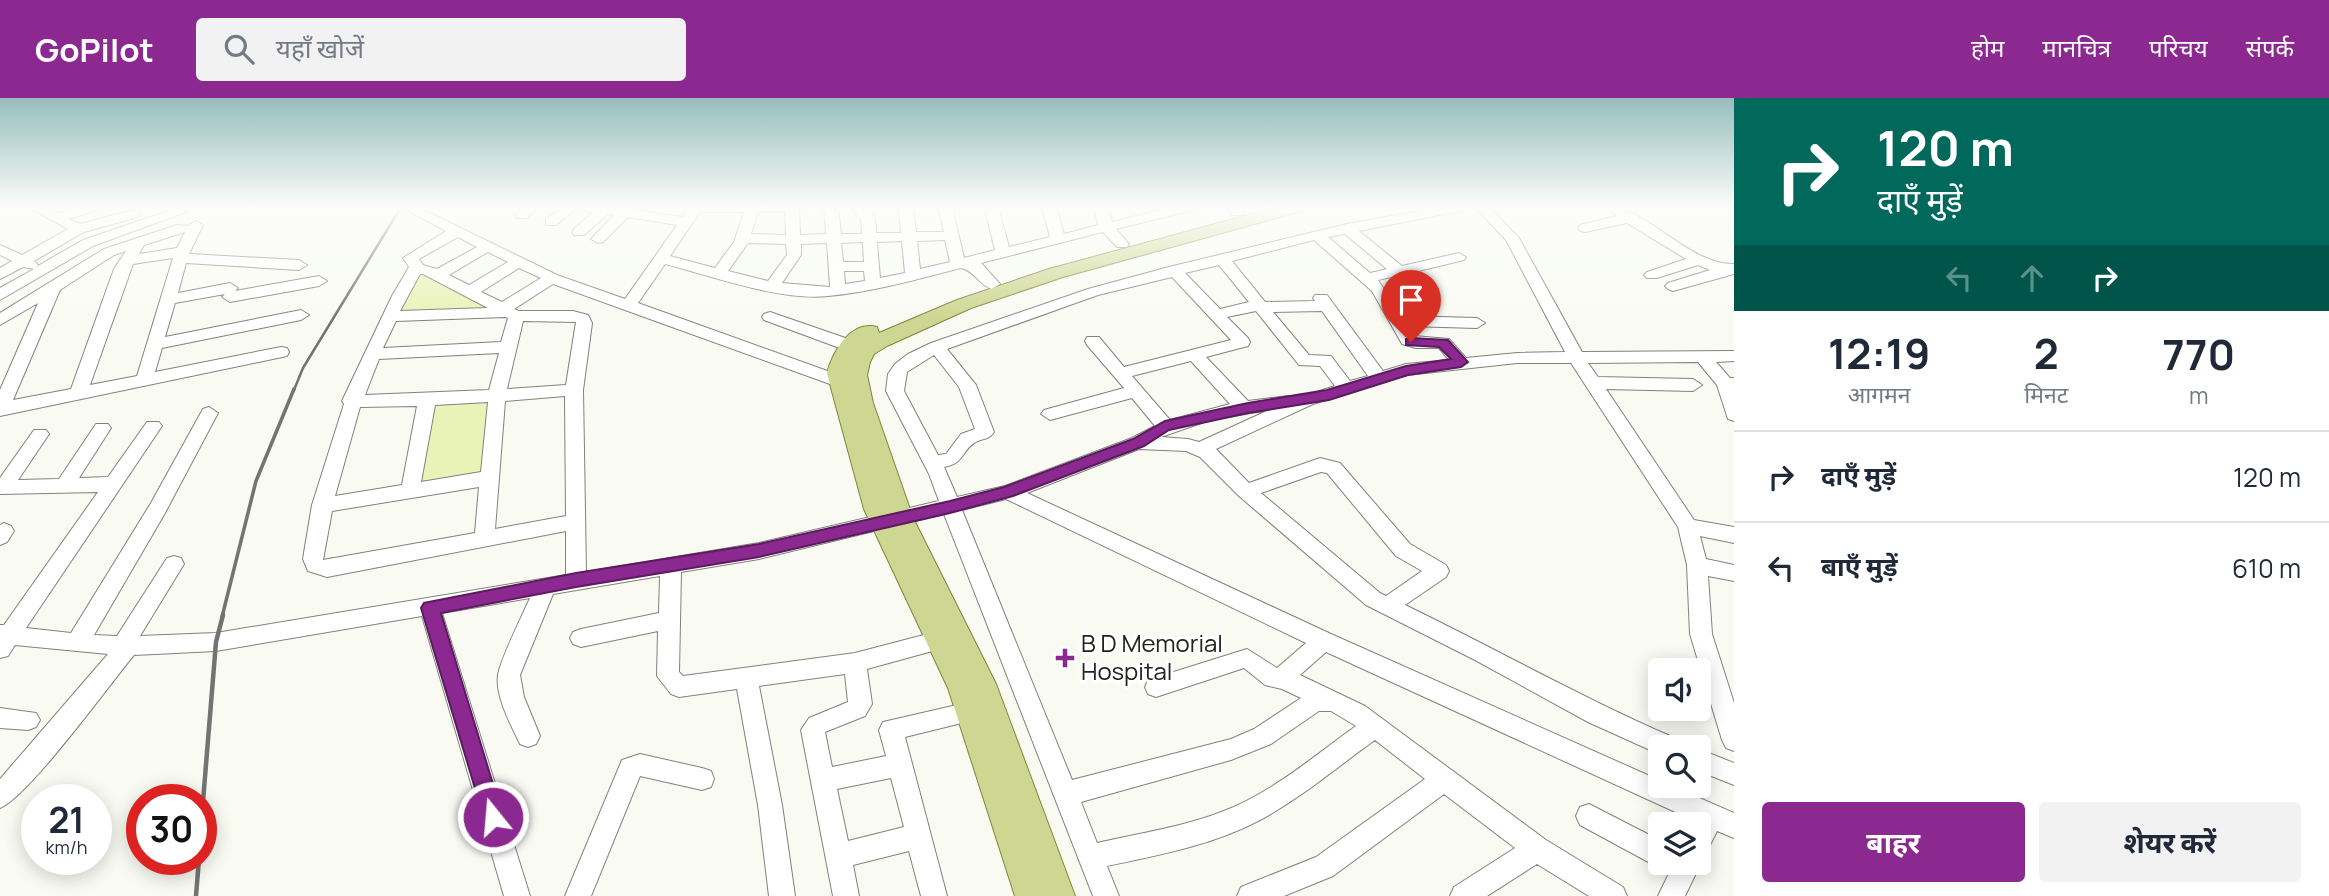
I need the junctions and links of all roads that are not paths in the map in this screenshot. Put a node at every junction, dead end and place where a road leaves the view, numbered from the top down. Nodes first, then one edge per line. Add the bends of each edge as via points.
1 (52, 244) edge
2 (86, 244) edge
3 (133, 244) edge
4 (138, 244) edge
5 (183, 244) edge
6 (434, 244) edge
7 (481, 244) edge
8 (671, 244) edge
9 (739, 244) edge
10 (793, 244) edge
11 (834, 244) edge
12 (870, 244) edge
13 (910, 244) edge
14 (954, 244) edge
15 (1001, 244) edge
16 (1034, 244) edge
17 (1122, 244) edge
18 (1156, 244) edge
19 (1280, 244) edge
20 (1328, 244) edge
21 (1367, 244) edge
22 (1515, 244) edge
23 (1673, 244) edge
24 (487, 247) junction
25 (0, 249) edge
26 (1003, 251) junction
27 (181, 255) junction
28 (1459, 257) dead end
29 (661, 258) junction
30 (1222, 259) junction
31 (127, 260) junction
32 (1699, 260) junction
33 (22, 261) junction
34 (241, 262) junction
35 (519, 262) junction
36 (958, 264) junction
37 (299, 265) dead end
38 (872, 266) junction
39 (836, 267) junction
40 (418, 269) junction
41 (42, 270) junction
42 (1174, 270) junction
43 (1728, 270) edge
44 (1399, 271) junction
45 (0, 274) edge
46 (718, 274) junction
47 (913, 275) junction
48 (1652, 275) dead end
49 (437, 276) junction
50 (551, 278) junction
51 (1367, 278) junction
52 (318, 281) dead end
53 (60, 283) junction
54 (873, 284) junction
55 (992, 284) junction
56 (1415, 284) dead end
57 (1672, 286) dead end
58 (772, 288) junction
59 (838, 290) junction
60 (469, 292) junction
61 (0, 295) edge
62 (169, 299) junction
63 (230, 299) junction
64 (629, 305) junction
65 (1259, 306) junction
66 (509, 312) junction
67 (4, 313) edge
68 (301, 314) dead end
69 (1215, 314) junction
70 (390, 316) junction
71 (769, 317) dead end
72 (1397, 321) junction
73 (1477, 323) dead end
74 (206, 334) junction
75 (1093, 341) dead end
76 (155, 344) junction
77 (851, 346) junction
78 (937, 346) junction
79 (507, 347) junction
80 (281, 352) dead end
81 (371, 354) junction
82 (1194, 354) junction
83 (1734, 356) edge
84 (1576, 357) junction
85 (1703, 357) junction
86 (1461, 362) junction
87 (20, 365) junction
88 (0, 368) edge
89 (203, 368) junction
90 (1121, 373) junction
91 (1379, 378) junction
92 (144, 381) junction
93 (841, 382) junction
94 (1594, 383) junction
95 (1730, 384) edge
96 (1693, 385) dead end
97 (1347, 389) junction
98 (574, 390) junction
99 (1136, 391) junction
100 (78, 394) junction
101 (497, 394) junction
102 (427, 400) junction
103 (1307, 400) junction
104 (351, 401) junction
105 (1244, 408) junction
106 (0, 410) edge
107 (209, 413) dead end
108 (1050, 414) dead end
109 (1734, 415) edge
110 (153, 426) dead end
111 (1165, 426) junction
112 (102, 428) dead end
113 (40, 434) dead end
114 (1138, 443) junction
115 (1200, 449) junction
116 (933, 463) junction
117 (489, 478) junction
118 (113, 484) junction
119 (64, 486) junction
120 (1246, 491) junction
121 (410, 492) junction
122 (1007, 492) junction
123 (322, 505) junction
124 (950, 507) junction
125 (892, 520) junction
126 (573, 522) junction
127 (1688, 526) junction
128 (1734, 535) edge
129 (484, 539) junction
130 (174, 565) dead end
131 (671, 565) junction
132 (1697, 565) junction
133 (1734, 573) edge
134 (576, 580) junction
135 (545, 587) junction
136 (1387, 606) junction
137 (430, 608) junction
138 (670, 620) junction
139 (581, 638) dead end
140 (4, 640) edge
141 (939, 640) junction
142 (1323, 641) junction
143 (77, 643) junction
144 (124, 647) junction
145 (855, 663) junction
146 (746, 677) junction
147 (1283, 678) junction
148 (1156, 687) dead end
149 (1326, 699) junction
150 (970, 712) junction
151 (0, 718) edge
152 (28, 720) dead end
153 (1374, 727) junction
154 (1732, 727) edge
155 (528, 736) dead end
156 (1648, 738) edge
157 (899, 765) junction
158 (1711, 765) edge
159 (1734, 774) edge
160 (702, 779) dead end
161 (822, 780) junction
162 (1443, 780) junction
163 (1064, 794) junction
164 (0, 796) edge
165 (1589, 816) dead end
166 (1723, 821) edge
167 (918, 836) junction
168 (1648, 848) edge
169 (1537, 849) junction
170 (838, 856) junction
171 (1090, 857) junction
172 (1679, 875) edge
173 (517, 896) edge
174 (578, 896) edge
175 (782, 896) edge
176 (846, 896) edge
177 (934, 896) edge
178 (1032, 896) edge
179 (1058, 896) edge
180 (1106, 896) edge
181 (1250, 896) edge
182 (1463, 896) edge
183 (1614, 896) edge
184 (1671, 896) edge

1 - 33 street
2 - 41 street
3 - 53 street via 110,252
4 - 31 street
5 - 27 street
6 - 40 street via 410,258
7 - 24 street
8 - 29 street
9 - 46 street
10 - 58 street via 792,259
11 - 39 street
12 - 38 street
13 - 47 street
14 - 36 street
15 - 26 street
16 - 26 street
17 - 55 main road
18 - 125 main road via 983,297 866,350 856,375
19 - 30 street
20 - 51 street
21 - 44 street
22 - 84 street
23 - 32 street
24 - 35 street
24 - 49 street
25 - 33 street
26 - 36 street
27 - 31 street
27 - 34 street
27 - 62 street
28 - 44 street
29 - 46 street
29 - 64 street
30 - 42 street
30 - 65 street
31 - 100 street
32 - 43 street
32 - 48 street
33 - 41 street
33 - 45 street
34 - 37 street
34 - 63 street
35 - 50 street
35 - 60 street
36 - 47 street
36 - 55 street via 975,266
38 - 39 street
38 - 54 street
39 - 59 street
40 - 49 street
40 - 70 street via 412,272
41 - 53 street
41 - 61 street
42 - 69 street
42 - 78 street via 1093,292
43 - 57 street
44 - 51 street
44 - 56 street
46 - 58 street
47 - 54 street
49 - 60 street
50 - 64 street
50 - 66 street
51 - 72 street via 1383,294
52 - 63 street
53 - 67 street
53 - 87 street
54 - 59 street
55 - 77 main road via 872,331
58 - 59 street via 813,293
60 - 66 street
62 - 63 street
62 - 76 street
64 - 93 street
65 - 69 street
65 - 91 street via 1324,302
65 - 97 street via 1305,361 1325,360
66 - 70 street
66 - 79 street
66 - 98 street via 582,319
68 - 74 street
69 - 82 street via 1241,342
70 - 81 street
71 - 77 street
72 - 73 street
72 - 86 street via 1411,342 1443,343
74 - 76 street
74 - 89 street
75 - 90 street
76 - 92 street
77 - 93 main road via 840,364
78 - 116 street via 908,361 893,380 903,410
78 - 116 street via 963,378 985,432 965,440 952,459
79 - 81 street
79 - 101 street
80 - 89 street
81 - 104 street
82 - 90 street
82 - 105 street
83 - 85 street
84 - 85 street
84 - 86 street
84 - 94 street
85 - 95 street
86 - 91 street
87 - 88 street
87 - 106 street
89 - 92 street
90 - 99 street
91 - 97 street
92 - 100 street
93 - 125 main road via 869,484
94 - 96 street
94 - 127 street
95 - 109 street
97 - 103 street
98 - 101 street
98 - 126 street
99 - 108 street
99 - 111 street
100 - 106 street
101 - 102 street
101 - 117 street
102 - 104 street
102 - 121 street
103 - 105 street
103 - 115 street
104 - 123 street
105 - 111 street
107 - 143 street via 158,509
110 - 118 street
111 - 114 street
112 - 119 street
113 - 119 street via 2,488
114 - 115 street
114 - 122 street
115 - 120 street via 1214,457
116 - 124 street
117 - 121 street
117 - 129 street
118 - 119 street
118 - 140 street
120 - 136 street via 1331,566
120 - 136 street via 1320,465 1333,468 1404,550 1439,571
121 - 123 street
122 - 124 street
122 - 142 street
123 - 129 street via 313,559 318,568
124 - 125 street
124 - 163 street
125 - 131 street via 759,551
125 - 141 main road
125 - 179 main road via 982,684
126 - 129 street
126 - 134 street
127 - 128 street
127 - 132 street
130 - 144 street
131 - 134 street
131 - 138 street
132 - 133 street
132 - 154 street via 1701,634
134 - 135 street
135 - 137 street
135 - 155 street via 509,675
136 - 156 street
137 - 144 street via 216,642
137 - 173 street
138 - 139 street
138 - 146 street via 668,676 672,683 688,688
140 - 143 street
141 - 145 street
141 - 150 main road
142 - 147 street
142 - 166 street
143 - 144 street
144 - 164 street
145 - 146 street
145 - 161 street via 857,709 813,730
146 - 175 street
147 - 148 street via 1273,678 1247,658
147 - 149 street
149 - 153 street via 1357,713
149 - 163 street via 1275,731 1218,754
150 - 157 street via 893,728
150 - 178 main road
151 - 152 street
153 - 162 street
153 - 171 street via 1249,813 1191,833
157 - 161 street
157 - 167 street
158 - 159 street
160 - 174 street via 640,765 631,768
161 - 170 street
162 - 169 street
162 - 181 street via 1324,867
163 - 171 street
165 - 168 street
167 - 170 street
167 - 177 street
169 - 182 street
169 - 183 street
170 - 176 street
171 - 180 street
172 - 184 street

